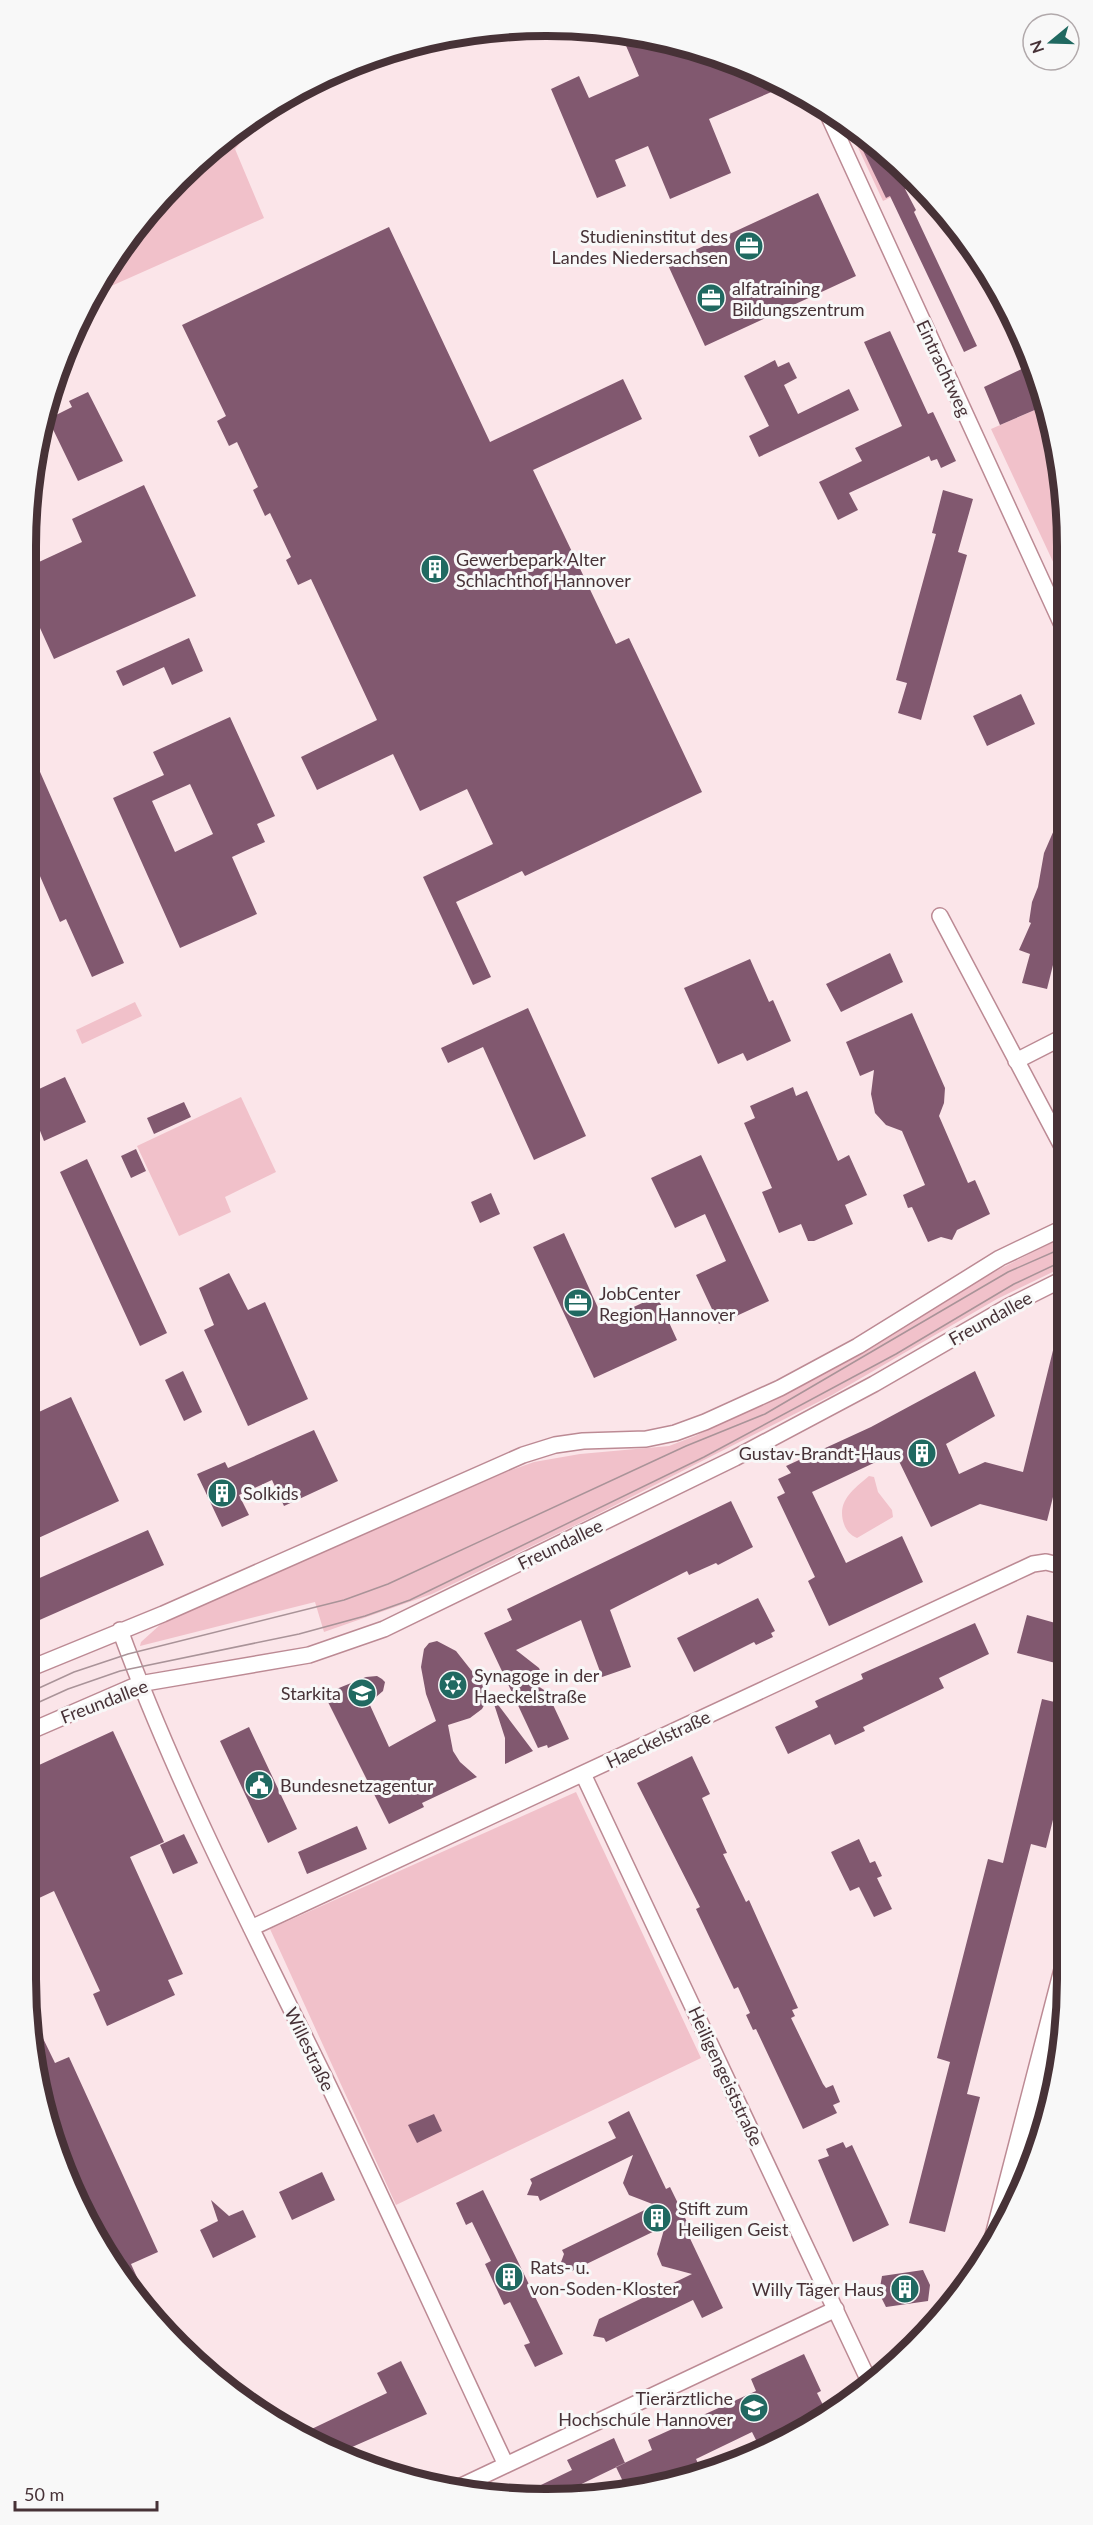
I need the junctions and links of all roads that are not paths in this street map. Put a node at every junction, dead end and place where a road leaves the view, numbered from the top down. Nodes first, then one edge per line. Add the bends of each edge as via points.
1 (832, 124) edge
2 (1057, 612) edge
3 (940, 916) dead end
4 (1057, 1040) edge
5 (1016, 1060) junction
6 (1057, 1137) edge
7 (1057, 1231) edge
8 (1057, 1282) edge
9 (1057, 1565) edge
10 (120, 1630) junction
11 (36, 1666) edge
12 (139, 1684) junction
13 (36, 1729) edge
14 (583, 1774) junction
15 (251, 1928) junction
16 (1056, 2004) edge
17 (1005, 2202) edge
18 (836, 2309) junction
19 (867, 2376) edge
20 (506, 2465) junction
21 (468, 2483) edge

1 - 2 street, Eintrachtweg
3 - 5 street
4 - 5 street
5 - 6 street
7 - 10 street via 1000,1258 858,1346 705,1422 646,1439 583,1441 523,1455
8 - 12 street, Freundallee via 735,1458 384,1629 309,1655
9 - 14 street, Haeckelstraße via 1034,1564
10 - 11 street
10 - 12 street, Willestraße
12 - 13 street, Freundallee
12 - 15 street, Willestraße
14 - 15 street, Haeckelstraße
14 - 18 street, Heiligengeiststraße
15 - 20 street, Willestraße
16 - 17 main road
18 - 19 street, Heiligengeiststraße
18 - 20 street
20 - 21 street

